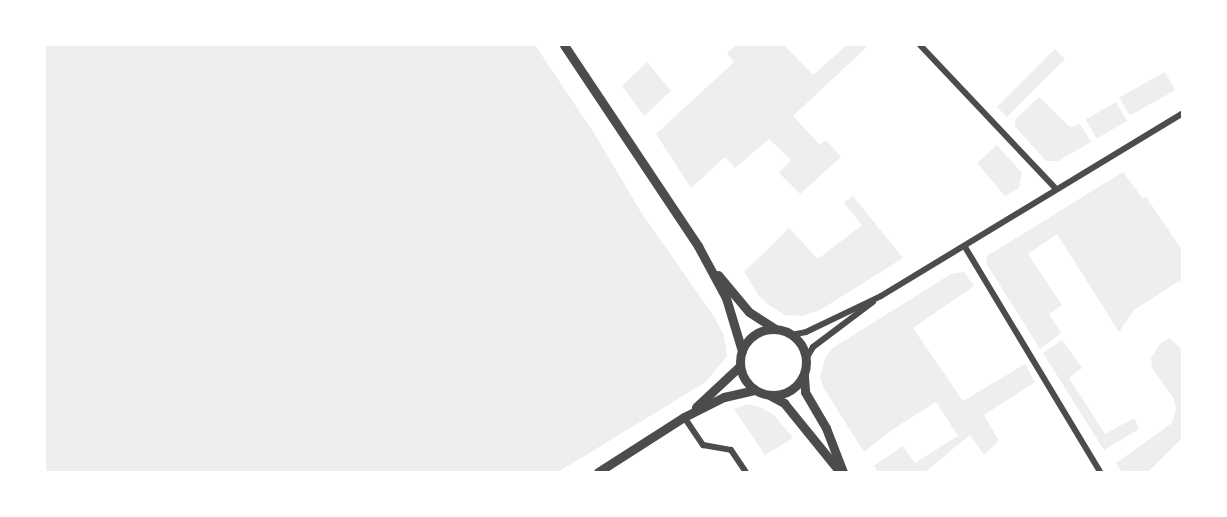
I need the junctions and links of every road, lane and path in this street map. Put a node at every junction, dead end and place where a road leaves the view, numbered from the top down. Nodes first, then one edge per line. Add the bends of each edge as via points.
1 (564, 45) edge
2 (920, 45) edge
3 (1182, 114) edge
4 (1056, 189) junction
5 (965, 247) junction
6 (708, 264) junction
7 (881, 296) junction
8 (777, 330) junction
9 (791, 335) junction
10 (742, 351) junction
11 (806, 359) junction
12 (740, 366) junction
13 (804, 374) junction
14 (755, 390) junction
15 (769, 395) junction
16 (684, 417) junction
17 (598, 472) edge
18 (746, 472) edge
19 (842, 472) edge
20 (1100, 472) edge

1 - 6 street
2 - 4 street
3 - 4 street
4 - 5 street
5 - 7 street
5 - 20 street
6 - 8 street via 749,312
6 - 10 street via 726,297
7 - 9 street via 806,332
7 - 11 street via 813,347
8 - 9 street
8 - 10 street via 756,334
9 - 11 street
10 - 12 street
11 - 13 street
12 - 14 street
12 - 16 street
13 - 15 street via 790,390
13 - 19 street via 805,392 826,428
14 - 15 street
14 - 16 street via 724,397
15 - 19 street via 784,403
16 - 17 street
16 - 18 street via 703,445 731,450

